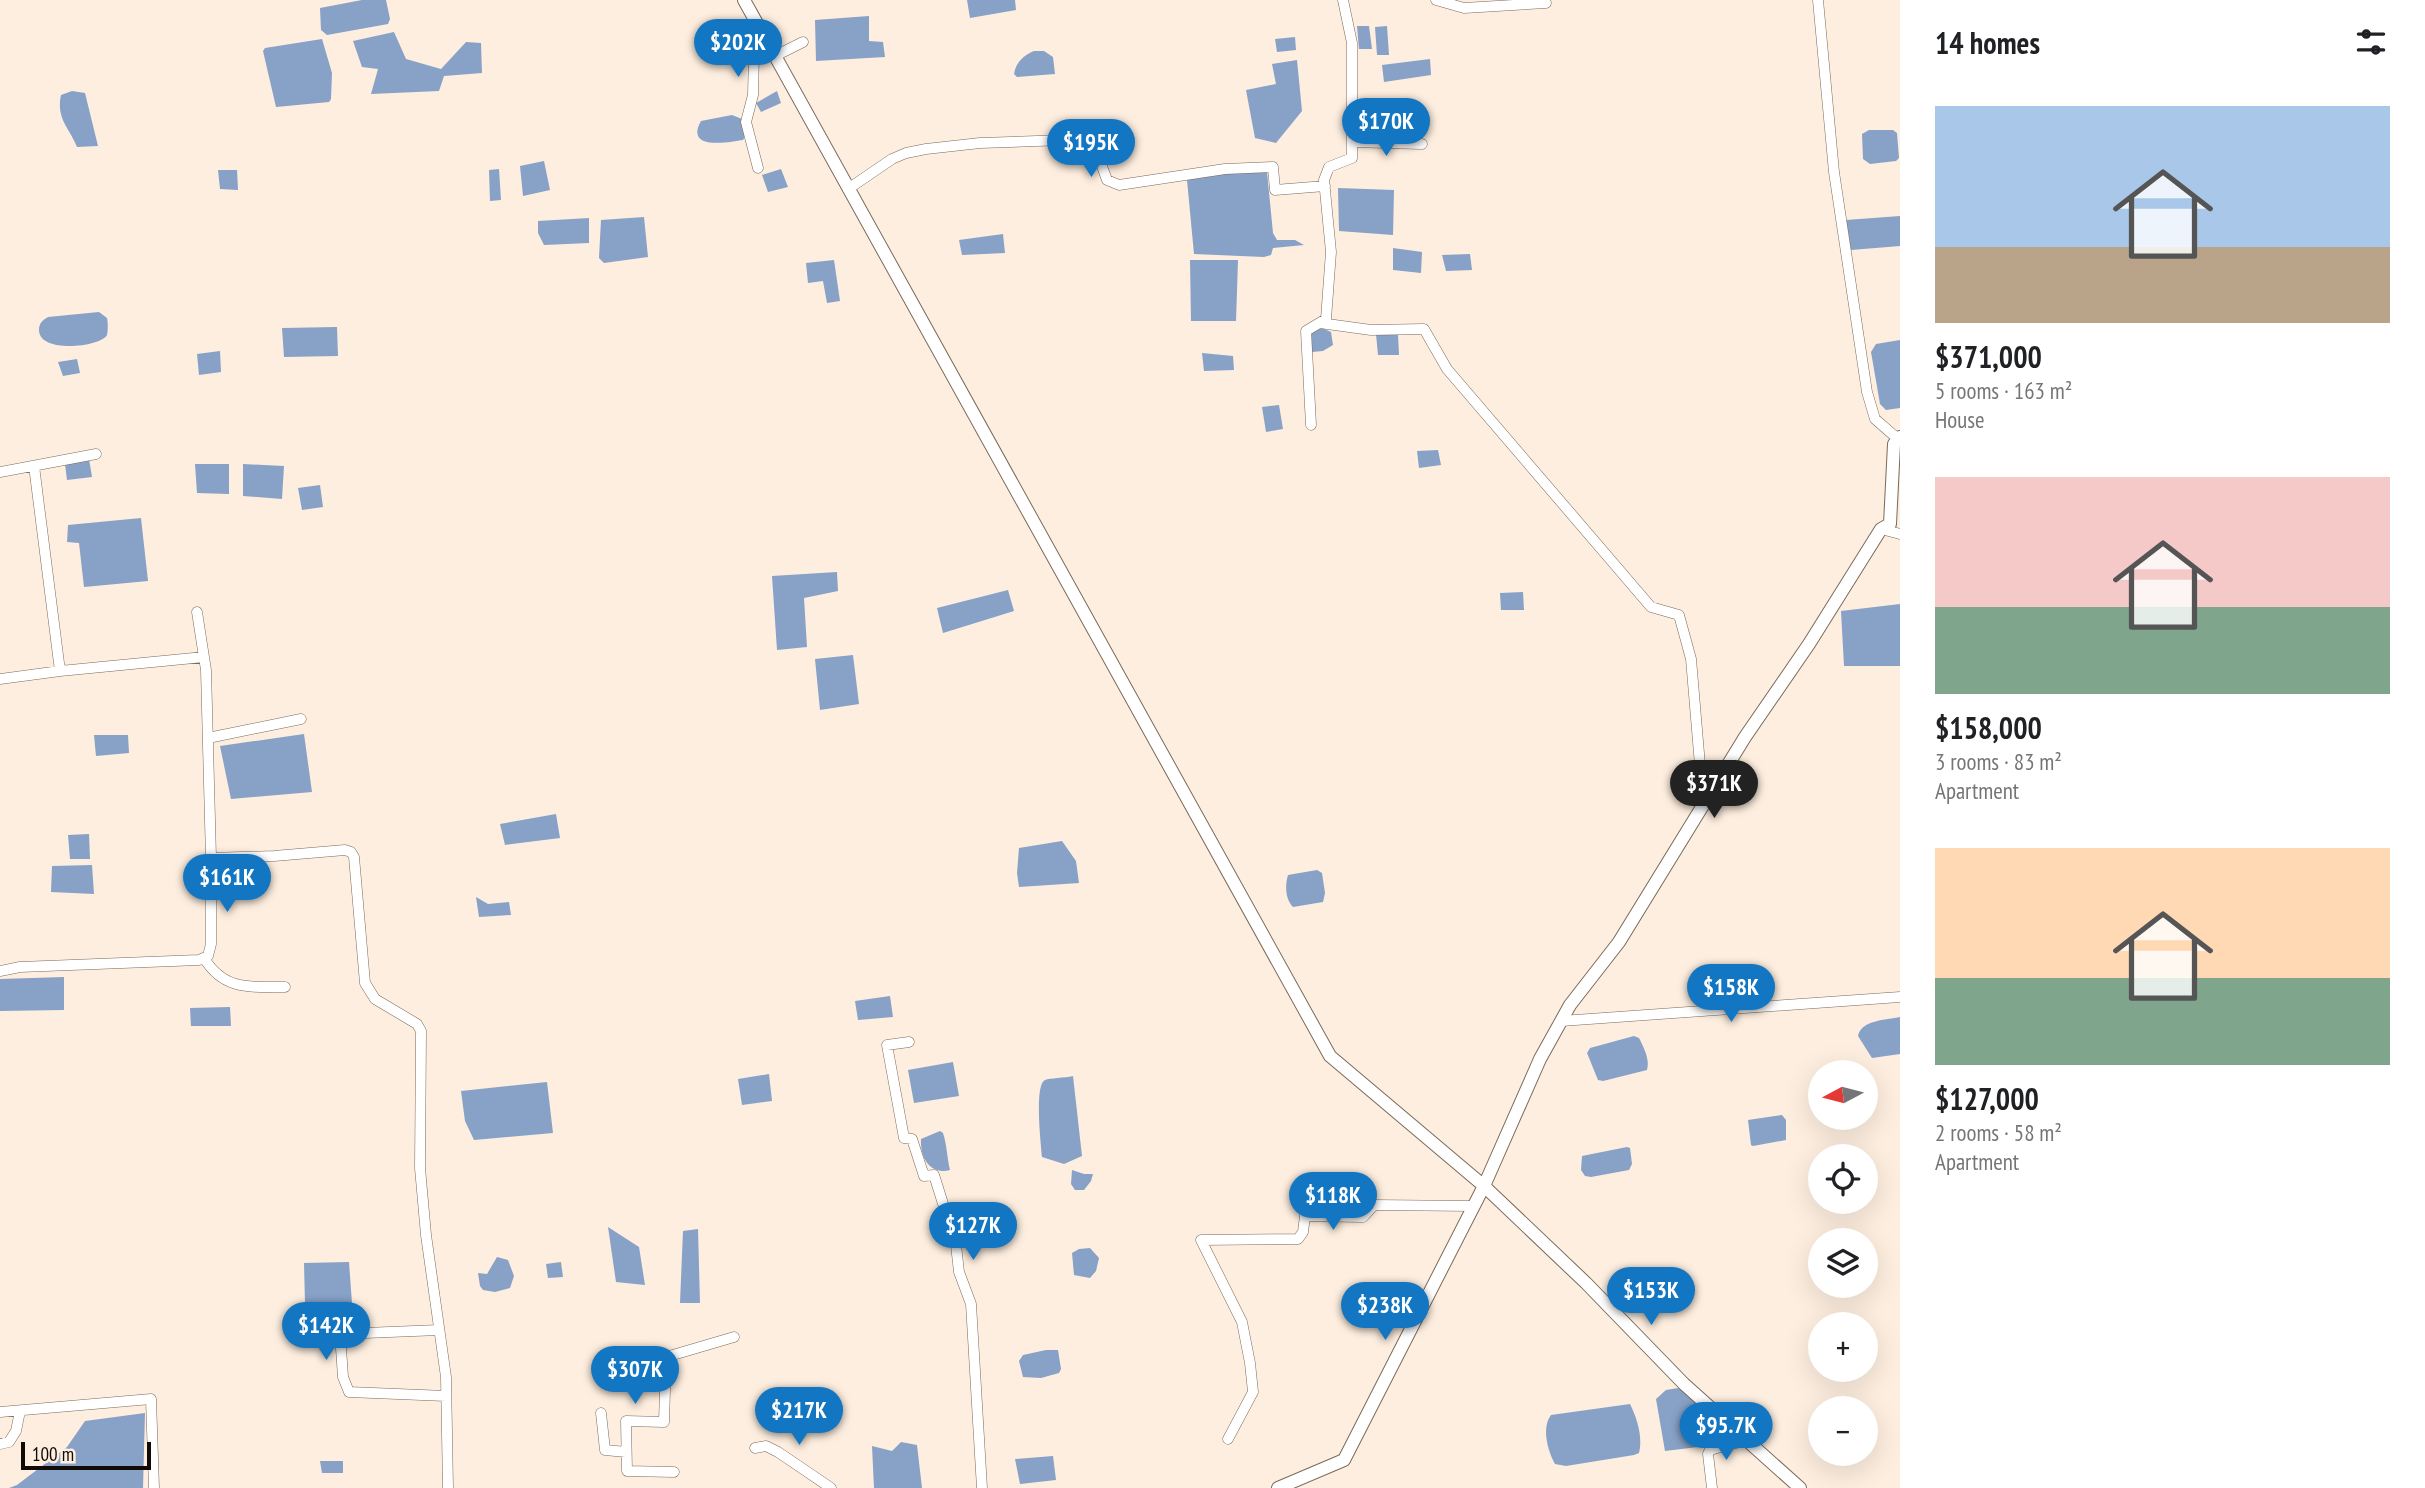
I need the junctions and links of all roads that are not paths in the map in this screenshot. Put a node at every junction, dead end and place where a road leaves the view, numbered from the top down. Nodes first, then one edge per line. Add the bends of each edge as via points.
1 (744, 0) edge
2 (1343, 0) edge
3 (1436, 0) edge
4 (1818, 0) edge
5 (1546, 3) dead end
6 (803, 42) dead end
7 (775, 56) junction
8 (1352, 142) junction
9 (1422, 144) dead end
10 (758, 168) dead end
11 (1325, 186) junction
12 (848, 189) junction
13 (1320, 323) junction
14 (1311, 425) dead end
15 (1899, 438) edge
16 (96, 454) dead end
17 (34, 466) junction
18 (0, 472) edge
19 (1881, 529) junction
20 (1900, 534) edge
21 (197, 612) dead end
22 (204, 657) junction
23 (60, 670) junction
24 (0, 679) edge
25 (300, 719) dead end
26 (208, 738) junction
27 (1706, 802) junction
28 (211, 858) junction
29 (204, 958) junction
30 (0, 971) edge
31 (285, 987) dead end
32 (1900, 997) edge
33 (1561, 1021) junction
34 (909, 1042) dead end
35 (1484, 1186) junction
36 (1473, 1206) junction
37 (439, 1330) junction
38 (734, 1337) dead end
39 (446, 1396) junction
40 (20, 1411) junction
41 (0, 1412) edge
42 (601, 1413) dead end
43 (1228, 1438) dead end
44 (1746, 1440) junction
45 (0, 1444) edge
46 (755, 1448) dead end
47 (626, 1452) junction
48 (674, 1472) dead end
49 (154, 1488) edge
50 (448, 1488) edge
51 (831, 1488) edge
52 (982, 1488) edge
53 (1278, 1488) edge
54 (1712, 1488) edge
55 (1800, 1488) edge

1 - 7 street
2 - 8 street via 1352,43
3 - 5 street via 1464,8
4 - 15 street via 1834,172 1867,392 1875,419
6 - 7 street
7 - 10 street via 754,53 747,122
7 - 12 street
8 - 9 street
8 - 11 street via 1352,158 1329,167
11 - 12 street via 1275,190 1273,167 1225,169 1119,186 1107,180 1092,139 916,151 892,159
11 - 13 street via 1331,252 1326,318
12 - 35 street via 1330,1056
13 - 14 street via 1306,331
13 - 27 street via 1371,330 1424,329 1447,369 1651,607 1679,615 1691,659
15 - 19 street via 1894,444 1890,524
16 - 17 street
17 - 18 street
17 - 23 street
19 - 20 street
19 - 27 street
21 - 22 street
22 - 23 street
22 - 26 street
23 - 24 street
25 - 26 street
26 - 28 street
27 - 33 street via 1619,942
28 - 29 street via 211,944
28 - 37 street via 345,850 354,857 365,983 375,999 421,1031 420,1168
29 - 30 street
29 - 31 street via 209,968 238,987
32 - 33 street
33 - 35 street
34 - 52 street via 887,1045 904,1138 912,1139 924,1176 934,1175 971,1304
35 - 36 street
35 - 44 street
36 - 43 street via 1374,1205 1363,1217 1305,1216 1298,1239 1201,1240 1242,1322 1250,1363 1253,1392
36 - 53 street via 1344,1460
37 - 39 street
37 - 39 street via 340,1334 343,1377 349,1392
38 - 47 street via 666,1357 664,1422 625,1421
39 - 50 street
40 - 41 street
40 - 45 street via 16,1431 9,1442
40 - 49 street via 151,1399
42 - 47 street via 605,1450
44 - 54 street via 1710,1450
44 - 55 street
46 - 51 street via 766,1446 778,1452
47 - 48 street via 627,1472

